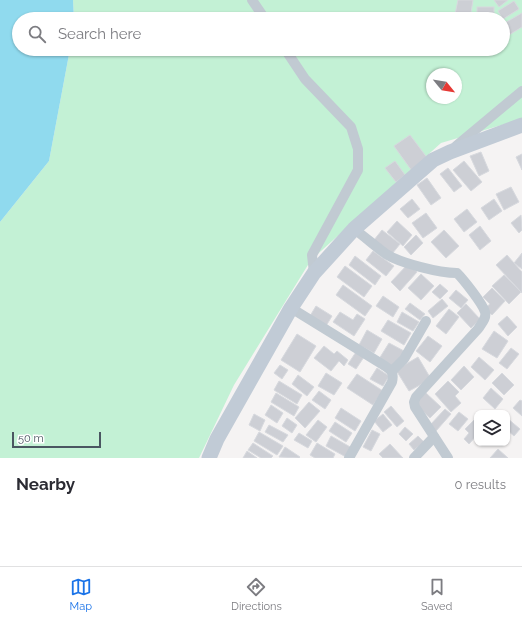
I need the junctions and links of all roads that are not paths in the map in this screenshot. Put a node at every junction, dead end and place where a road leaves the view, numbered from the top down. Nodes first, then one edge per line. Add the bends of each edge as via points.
1 (252, 0) edge
2 (260, 12) edge
3 (289, 56) edge
4 (522, 91) edge
5 (522, 125) edge
6 (450, 152) junction
7 (354, 229) junction
8 (314, 273) junction
9 (291, 308) junction
10 (426, 321) dead end
11 (392, 371) junction
12 (434, 437) junction
13 (209, 458) edge
14 (349, 458) edge
15 (414, 458) edge
16 (448, 458) edge

1 - 2 street
3 - 8 street via 304,79 351,127 358,149 358,170 312,255
4 - 6 street
5 - 6 main road
6 - 7 main road via 433,160
7 - 8 main road
7 - 12 street via 387,255 421,267 444,273 456,273 485,312 478,329 416,397 415,407
8 - 9 main road
9 - 11 street
9 - 13 main road via 217,439
10 - 11 street via 404,359
11 - 14 street via 392,382
12 - 15 street
12 - 16 street

